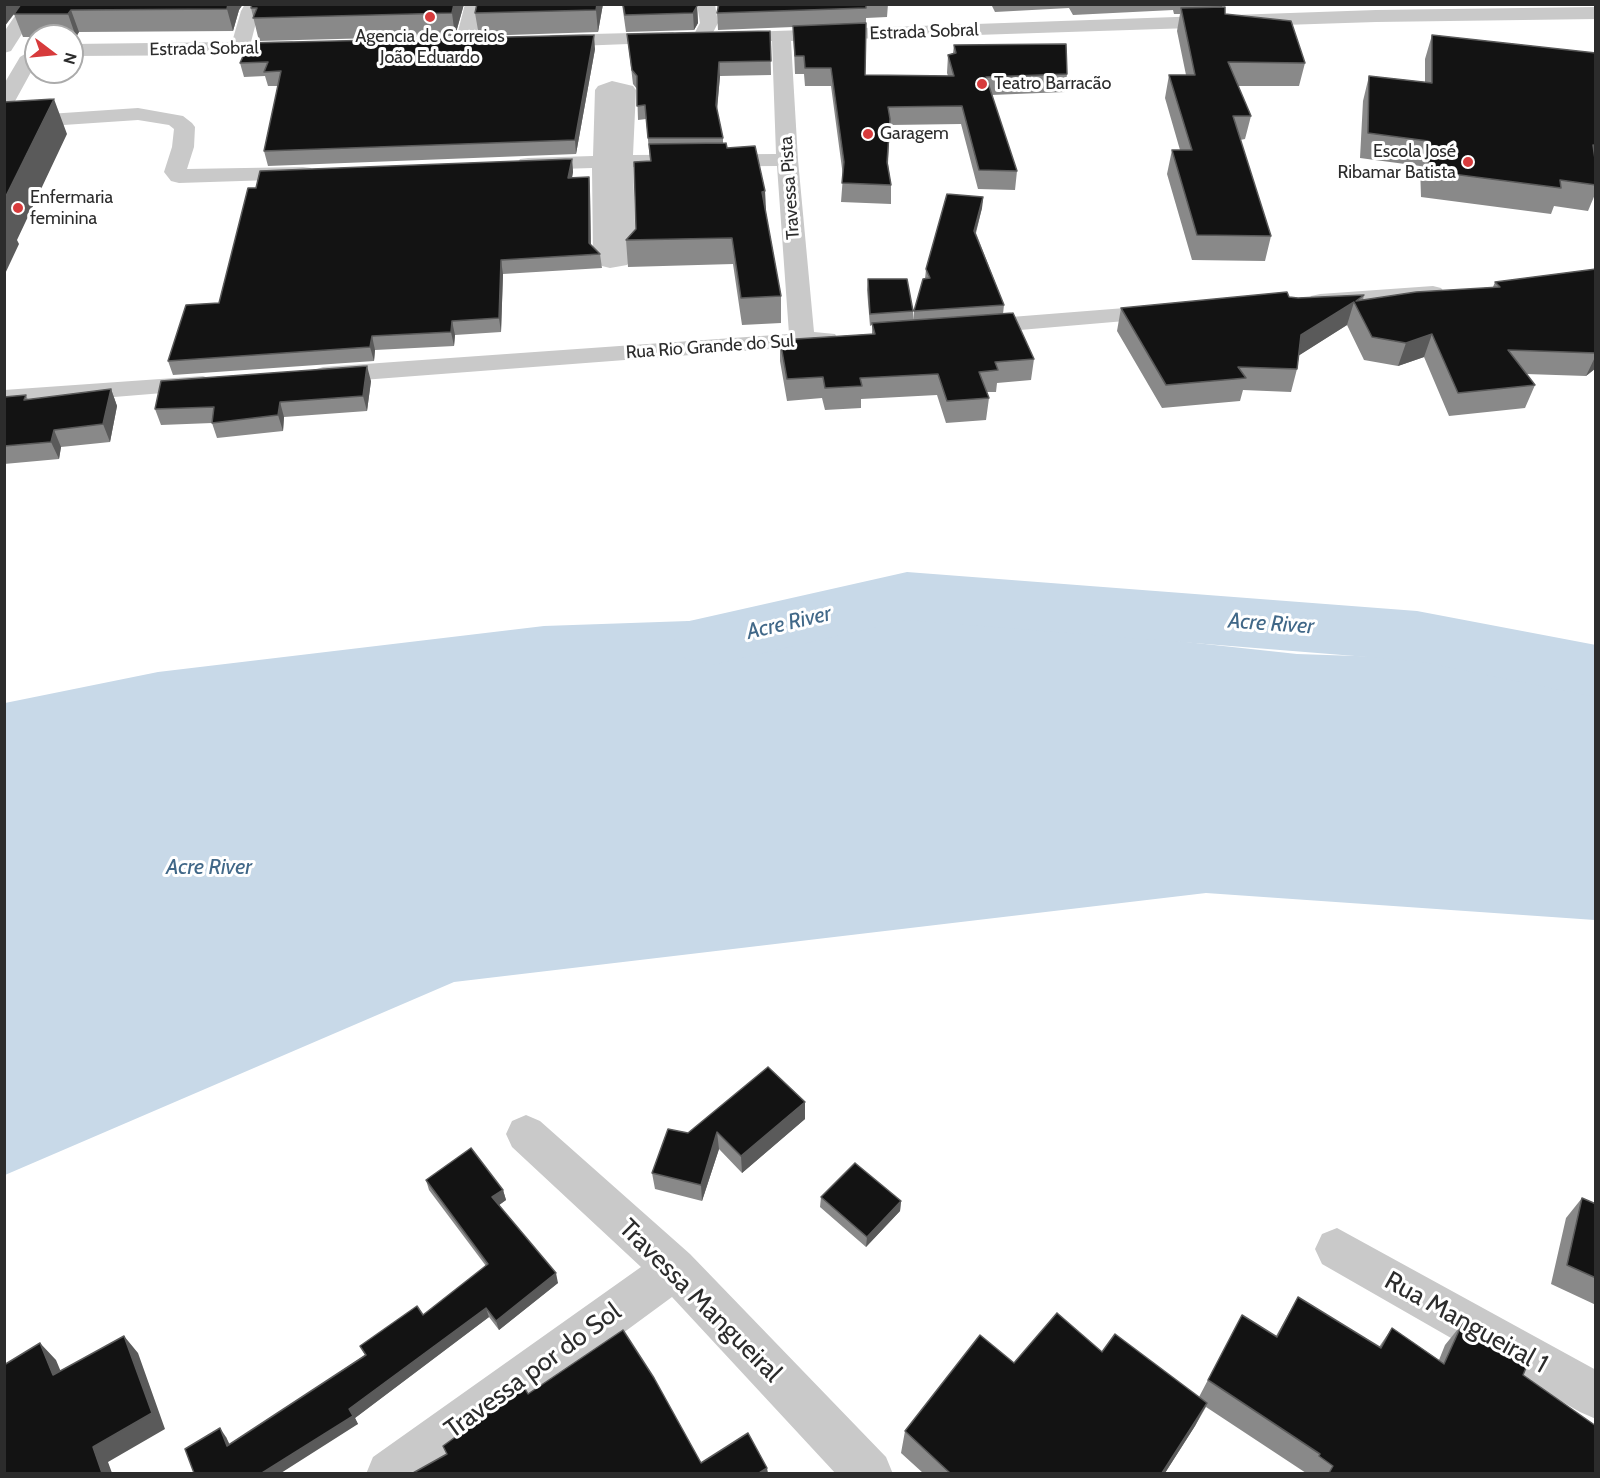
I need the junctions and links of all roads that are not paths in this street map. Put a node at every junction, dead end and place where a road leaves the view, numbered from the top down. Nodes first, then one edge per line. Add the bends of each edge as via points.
1 (32, 4) edge
2 (255, 4) edge
3 (474, 4) edge
4 (706, 4) edge
5 (1133, 4) edge
6 (1371, 10) edge
7 (1596, 13) edge
8 (1146, 24) junction
9 (781, 36) junction
10 (701, 38) junction
11 (536, 41) edge
12 (489, 42) edge
13 (465, 43) junction
14 (442, 44) edge
15 (311, 47) edge
16 (4, 49) edge
17 (240, 49) junction
18 (24, 50) edge
19 (84, 50) edge
20 (24, 66) edge
21 (4, 103) edge
22 (4, 123) edge
23 (787, 160) junction
24 (507, 165) edge
25 (318, 173) edge
26 (1455, 291) edge
27 (1292, 303) edge
28 (1187, 310) edge
29 (953, 328) edge
30 (849, 337) edge
31 (802, 340) junction
32 (298, 377) edge
33 (228, 382) edge
34 (4, 398) edge
35 (526, 1134) dead end
36 (1336, 1250) dead end
37 (675, 1269) junction
38 (1596, 1396) edge
39 (390, 1473) edge
40 (869, 1473) edge

1 - 16 street
2 - 17 street
3 - 13 street
4 - 10 street via 709,23
5 - 8 street
6 - 7 street, Estrada Sobral
6 - 8 street, Estrada Sobral
8 - 9 street, Estrada Sobral via 952,22
9 - 10 street, Estrada Sobral
9 - 23 street, Travessa Pista
10 - 11 street, Estrada Sobral
12 - 13 street
13 - 14 street
15 - 17 street, Estrada Sobral
16 - 18 street
17 - 19 street, Estrada Sobral
20 - 21 street
22 - 25 street via 138,114 176,120 185,127 175,174 191,178
23 - 24 street
23 - 31 street, Travessa Pista
26 - 27 street
28 - 29 street
30 - 31 street, Rua Rio Grande do Sul
31 - 32 street, Rua Rio Grande do Sul
33 - 34 street
35 - 37 street, Travessa Mangueiral
36 - 38 street, Rua Mangueiral 1
37 - 39 street, Travessa por do Sol
37 - 40 street, Travessa Mangueiral

